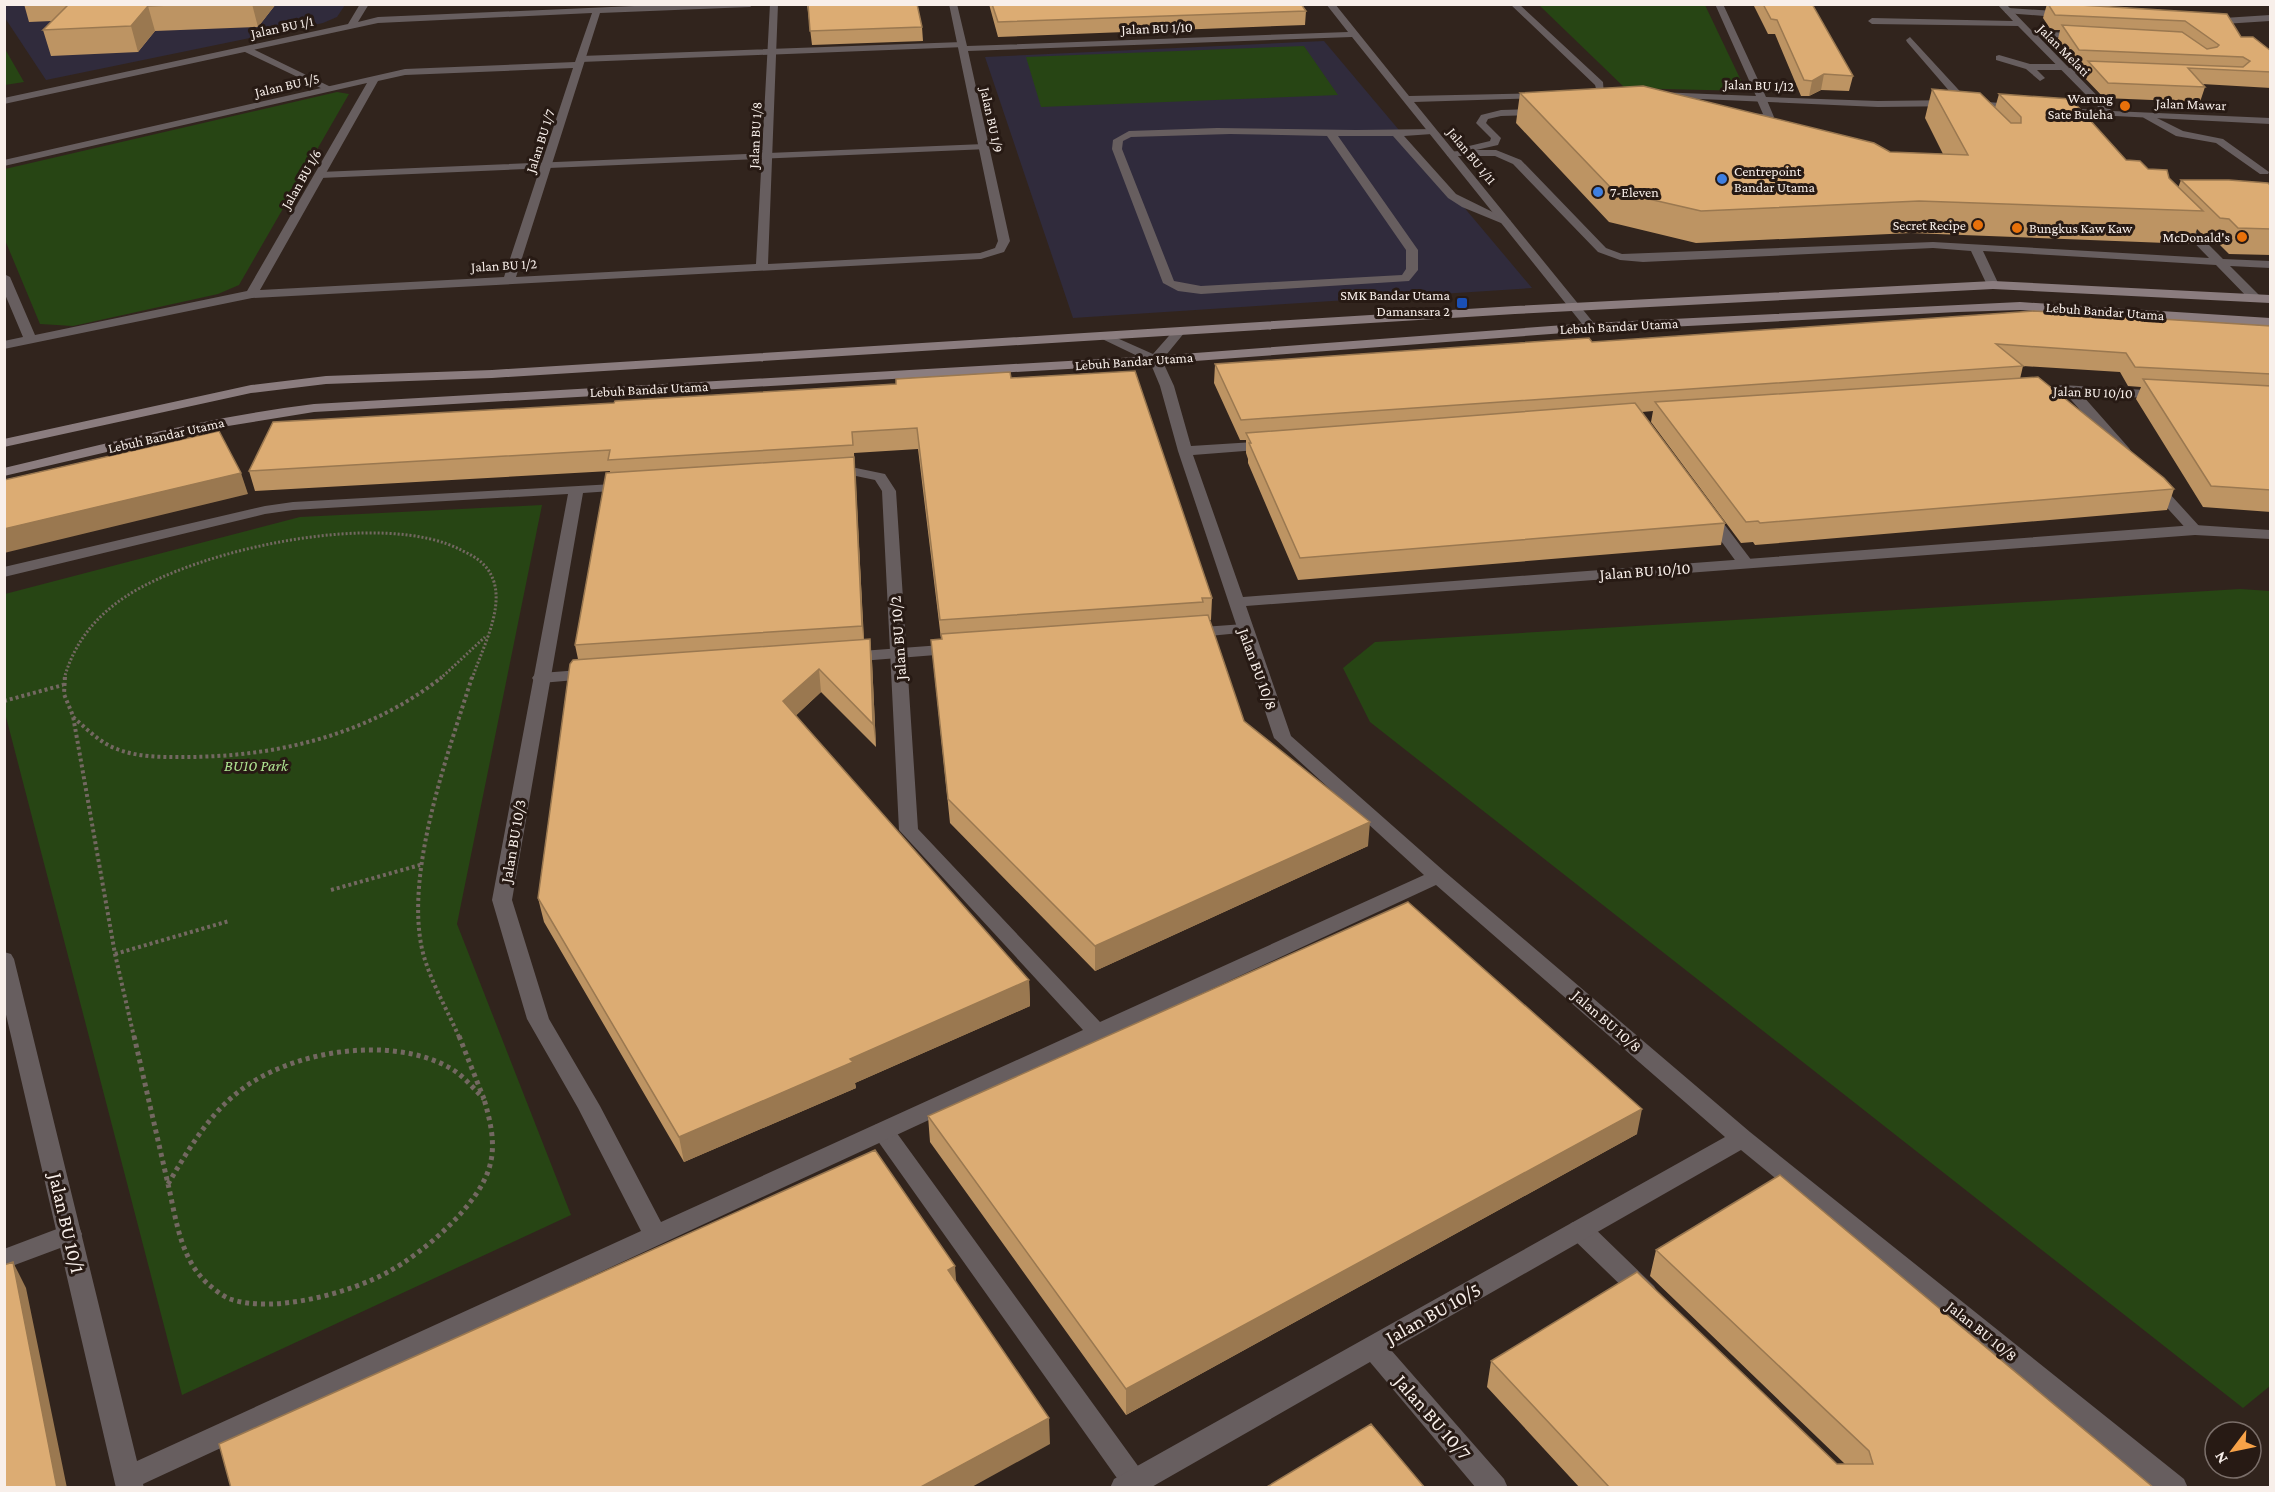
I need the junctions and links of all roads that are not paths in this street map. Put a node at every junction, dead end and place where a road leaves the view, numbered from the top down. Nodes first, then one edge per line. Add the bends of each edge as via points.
1 (364, 4) edge
2 (750, 4) edge
3 (774, 4) edge
4 (953, 4) edge
5 (1330, 4) edge
6 (1514, 4) edge
7 (1719, 4) edge
8 (647, 6) edge
9 (2004, 8) edge
10 (597, 10) junction
11 (2079, 15) edge
12 (2271, 18) edge
13 (1872, 21) dead end
14 (2198, 22) edge
15 (2019, 24) junction
16 (351, 26) junction
17 (2028, 33) junction
18 (1353, 34) junction
19 (2098, 37) edge
20 (1910, 40) dead end
21 (962, 47) junction
22 (246, 49) junction
23 (772, 52) junction
24 (1999, 58) dead end
25 (580, 62) junction
26 (2029, 67) junction
27 (2064, 69) junction
28 (2121, 74) edge
29 (375, 78) junction
30 (2040, 78) dead end
31 (330, 89) junction
32 (1589, 93) edge
33 (1601, 93) junction
34 (1612, 93) edge
35 (1555, 94) edge
36 (1646, 94) edge
37 (1761, 98) junction
38 (1407, 99) junction
39 (4, 101) edge
40 (1964, 103) junction
41 (2031, 108) edge
42 (2054, 110) edge
43 (1548, 111) edge
44 (2110, 114) junction
45 (1735, 115) edge
46 (1957, 116) edge
47 (2147, 116) junction
48 (2271, 121) edge
49 (1432, 131) junction
50 (1331, 134) junction
51 (1397, 134) junction
52 (984, 147) junction
53 (1449, 152) junction
54 (767, 156) junction
55 (4, 163) edge
56 (546, 165) junction
57 (2264, 171) dead end
58 (320, 175) junction
59 (2172, 214) edge
60 (1505, 220) junction
61 (1005, 241) joint
62 (1975, 247) junction
63 (2219, 262) junction
64 (2271, 264) edge
65 (762, 266) junction
66 (4, 277) edge
67 (508, 279) junction
68 (1992, 285) junction
69 (252, 294) junction
70 (2256, 299) junction
71 (2271, 299) edge
72 (1574, 306) junction
73 (2271, 322) edge
74 (1591, 327) junction
75 (1179, 332) junction
76 (1104, 337) junction
77 (31, 340) junction
78 (4, 345) edge
79 (1155, 360) junction
80 (2070, 390) junction
81 (2015, 393) edge
82 (2176, 396) edge
83 (4, 443) edge
84 (1280, 444) edge
85 (1185, 451) junction
86 (2132, 460) edge
87 (4, 472) edge
88 (809, 475) edge
89 (2148, 478) edge
90 (646, 485) edge
91 (576, 490) junction
92 (1698, 500) edge
93 (2195, 530) junction
94 (2271, 534) edge
95 (1746, 564) junction
96 (4, 573) edge
97 (1234, 602) junction
98 (1244, 629) junction
99 (1173, 634) edge
100 (971, 648) edge
101 (899, 653) junction
102 (828, 658) edge
103 (613, 673) edge
104 (541, 678) junction
105 (1438, 876) junction
106 (4, 959) edge
107 (1097, 1032) junction
108 (883, 1131) junction
109 (1742, 1138) junction
110 (1580, 1230) junction
111 (70, 1234) junction
112 (655, 1235) junction
113 (4, 1259) edge
114 (1664, 1310) edge
115 (1373, 1347) junction
116 (129, 1483) edge
117 (1133, 1485) edge
118 (1494, 1488) edge
119 (2174, 1488) edge

1 - 16 street
2 - 8 street, Jalan BU 1/1
3 - 23 street, Jalan BU 1/8
4 - 21 street, Jalan BU 1/9
5 - 18 street, Jalan BU 1/11
6 - 33 street via 1600,84
7 - 37 street
8 - 10 street, Jalan BU 1/1
9 - 11 street
9 - 15 street, Jalan Melati
10 - 16 street, Jalan BU 1/1 via 378,20
10 - 25 street, Jalan BU 1/7
12 - 14 street
13 - 15 street
15 - 17 street, Jalan Melati
16 - 22 street, Jalan BU 1/1
17 - 19 street
17 - 27 street, Jalan Melati
18 - 21 street, Jalan BU 1/10
18 - 38 street, Jalan BU 1/11
20 - 40 street
21 - 23 street, Jalan BU 1/10
21 - 52 street, Jalan BU 1/9
22 - 31 street
22 - 39 street, Jalan BU 1/1
23 - 25 street, Jalan BU 1/5
23 - 54 street, Jalan BU 1/8
24 - 26 street
25 - 29 street, Jalan BU 1/5 via 405,72
25 - 56 street, Jalan BU 1/7
26 - 27 street
26 - 30 street
27 - 28 street
27 - 44 street, Jalan Melati
29 - 31 street, Jalan BU 1/5
29 - 58 street, Jalan BU 1/6
31 - 55 street, Jalan BU 1/5
32 - 33 street
33 - 34 street
35 - 38 street
36 - 37 street, Jalan BU 1/12
37 - 40 street, Jalan BU 1/12 via 1878,104
37 - 45 street via 1773,121
38 - 49 street, Jalan BU 1/11
40 - 41 street, Jalan BU 1/12
40 - 46 street via 1977,117
42 - 44 street
43 - 53 street via 1484,117 1481,123 1496,138 1494,143
44 - 47 street, Jalan Mawar
47 - 48 street, Jalan Mawar
47 - 57 street via 2180,134 2219,141
49 - 51 street
49 - 53 street, Jalan BU 1/11
50 - 50 street via 1228,131 1129,135 1118,140 1117,149 1169,283 1201,290 1405,278 1412,270 1412,250
50 - 51 street
51 - 60 street via 1452,196
52 - 54 street
52 - 61 street, Jalan BU 1/9
53 - 60 street, Jalan BU 1/11
53 - 62 street via 1496,153 1516,162 1602,250 1620,256 1933,245
54 - 56 street
54 - 65 street, Jalan BU 1/8
56 - 58 street
56 - 67 street, Jalan BU 1/7
58 - 69 street, Jalan BU 1/6
59 - 63 street
60 - 72 street, Jalan BU 1/11
61 - 65 street, Jalan BU 1/2 via 1000,250 981,256
62 - 63 street
62 - 68 street
63 - 64 street
63 - 70 street
65 - 67 street, Jalan BU 1/2
66 - 77 street
67 - 69 street, Jalan BU 1/2
68 - 70 main road, Lebuh Bandar Utama
68 - 72 main road, Lebuh Bandar Utama
69 - 77 street, Jalan BU 1/2
70 - 71 main road, Lebuh Bandar Utama
72 - 74 street, Jalan BU 1/11
72 - 75 main road, Lebuh Bandar Utama
73 - 74 main road, Lebuh Bandar Utama via 2020,306
74 - 79 main road, Lebuh Bandar Utama
75 - 76 main road, Lebuh Bandar Utama
75 - 79 street
76 - 79 street
76 - 83 main road, Lebuh Bandar Utama via 492,374 326,380 251,389
77 - 78 street, Jalan BU 1/2
79 - 85 street via 1167,386
79 - 87 main road, Lebuh Bandar Utama via 268,412
80 - 81 street, Jalan BU 10/10
80 - 82 street, Jalan BU 10/10
80 - 86 street
84 - 85 street
85 - 97 street, Jalan BU 10/8
88 - 101 street, Jalan BU 10/2 via 856,472 880,477 889,491
89 - 93 street
90 - 91 street
91 - 96 street via 265,510
91 - 104 street, Jalan BU 10/3
92 - 95 street
93 - 94 street, Jalan BU 10/10
93 - 95 street, Jalan BU 10/10
95 - 97 street, Jalan BU 10/10
97 - 98 street, Jalan BU 10/8
98 - 99 street
98 - 105 street, Jalan BU 10/8 via 1282,738
100 - 101 street
101 - 102 street
101 - 107 street, Jalan BU 10/2 via 909,830
103 - 104 street
104 - 112 street, Jalan BU 10/3 via 502,900 538,1019 589,1106
105 - 107 street
105 - 109 street, Jalan BU 10/8
106 - 111 street, Jalan BU 10/1
107 - 108 street
108 - 112 street
108 - 117 street
109 - 110 street, Jalan BU 10/5
109 - 119 street, Jalan BU 10/8
110 - 114 street
110 - 115 street, Jalan BU 10/5
111 - 113 street
111 - 116 street, Jalan BU 10/1
112 - 116 street
115 - 117 street, Jalan BU 10/5
115 - 118 street, Jalan BU 10/7

